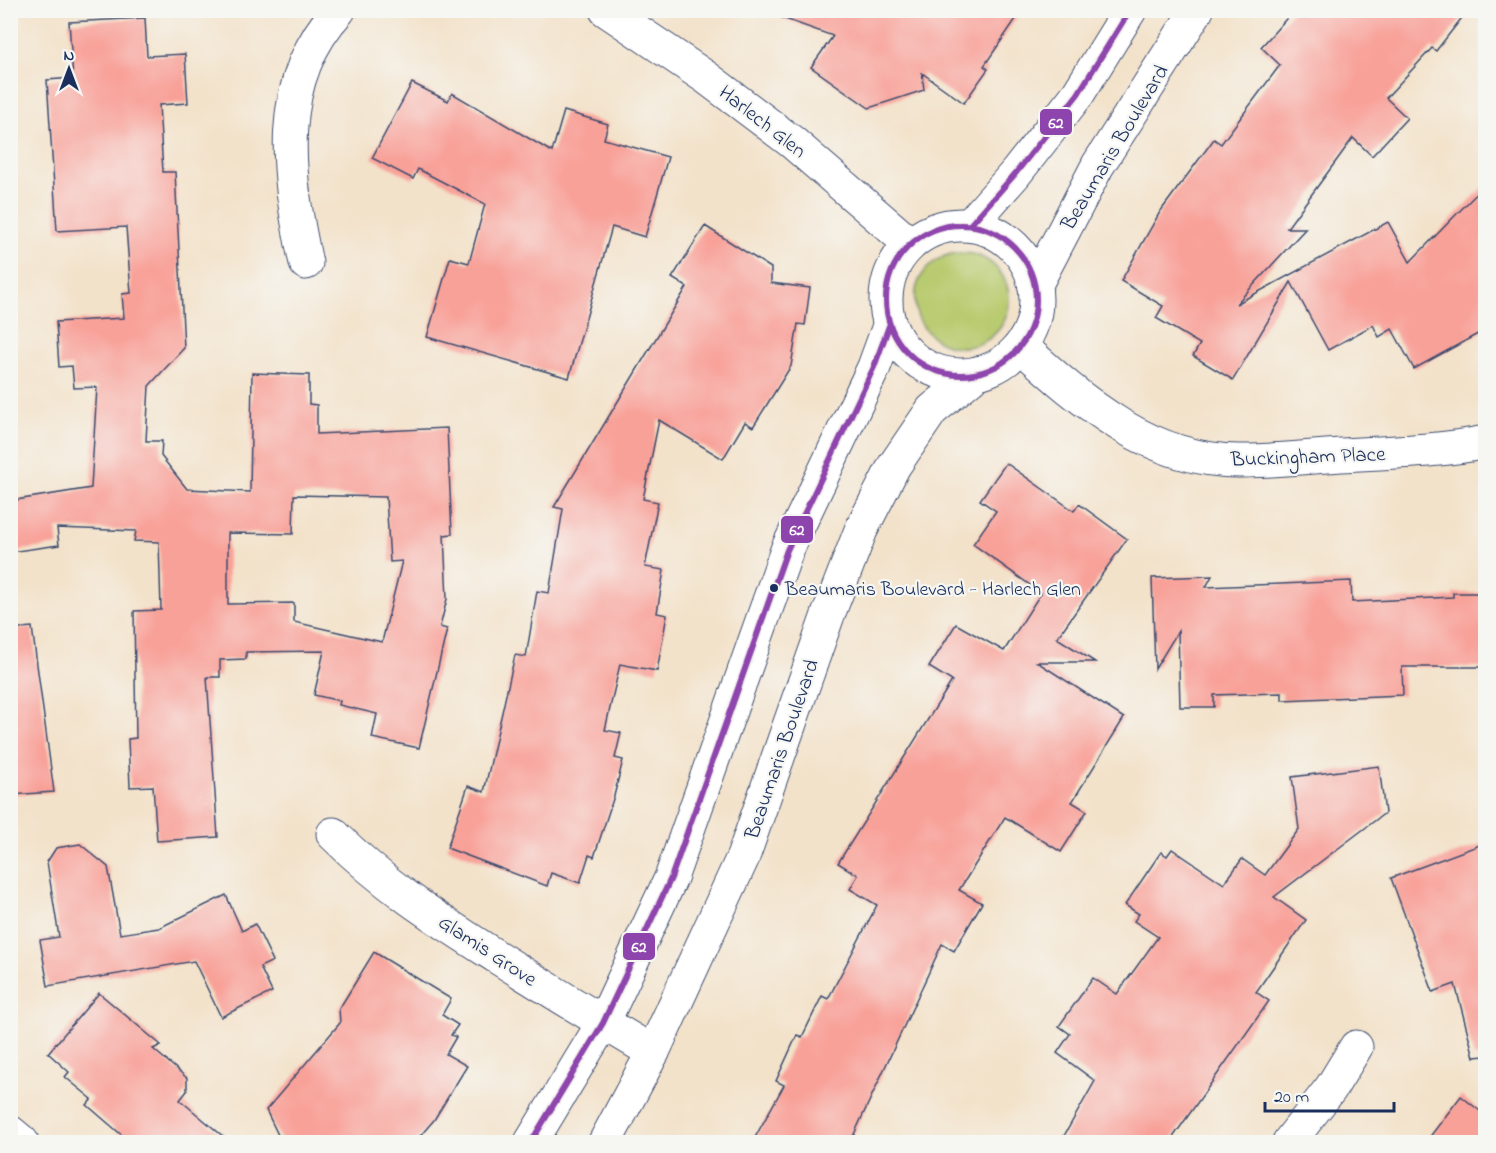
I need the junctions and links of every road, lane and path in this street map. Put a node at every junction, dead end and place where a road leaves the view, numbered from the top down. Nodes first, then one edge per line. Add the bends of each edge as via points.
1 (339, 10) edge
2 (606, 10) edge
3 (1130, 10) edge
4 (1197, 10) edge
5 (970, 225) junction
6 (910, 244) junction
7 (306, 263) dead end
8 (1035, 286) junction
9 (889, 326) junction
10 (1021, 346) junction
11 (977, 373) junction
12 (1485, 442) edge
13 (333, 834) dead end
14 (603, 1023) junction
15 (1356, 1047) dead end
16 (652, 1052) junction
17 (10, 1132) edge
18 (22, 1143) edge
19 (531, 1143) edge
20 (605, 1143) edge
21 (1289, 1143) edge

1 - 7 street via 303,63 292,117 289,167
2 - 6 street, Harlech Glen via 707,78 782,135
3 - 5 street via 1078,94
4 - 8 street, Beaumaris Boulevard via 1098,165
5 - 6 street via 938,229
5 - 8 street via 984,228 1015,248 1028,266
6 - 9 street via 892,269 886,291
8 - 10 street via 1032,325
9 - 11 street via 910,354 930,368 953,375
9 - 14 street via 874,367 787,550 671,878
10 - 11 street via 1011,357
10 - 12 street, Buckingham Place via 1108,418 1150,443 1194,456 1239,461
11 - 16 street, Beaumaris Boulevard via 932,410 894,466 861,530 743,857
13 - 14 street, Glamis Grove via 394,890
14 - 16 street, Glamis Grove
14 - 19 street
15 - 21 street
16 - 20 street, Beaumaris Boulevard
17 - 18 street

